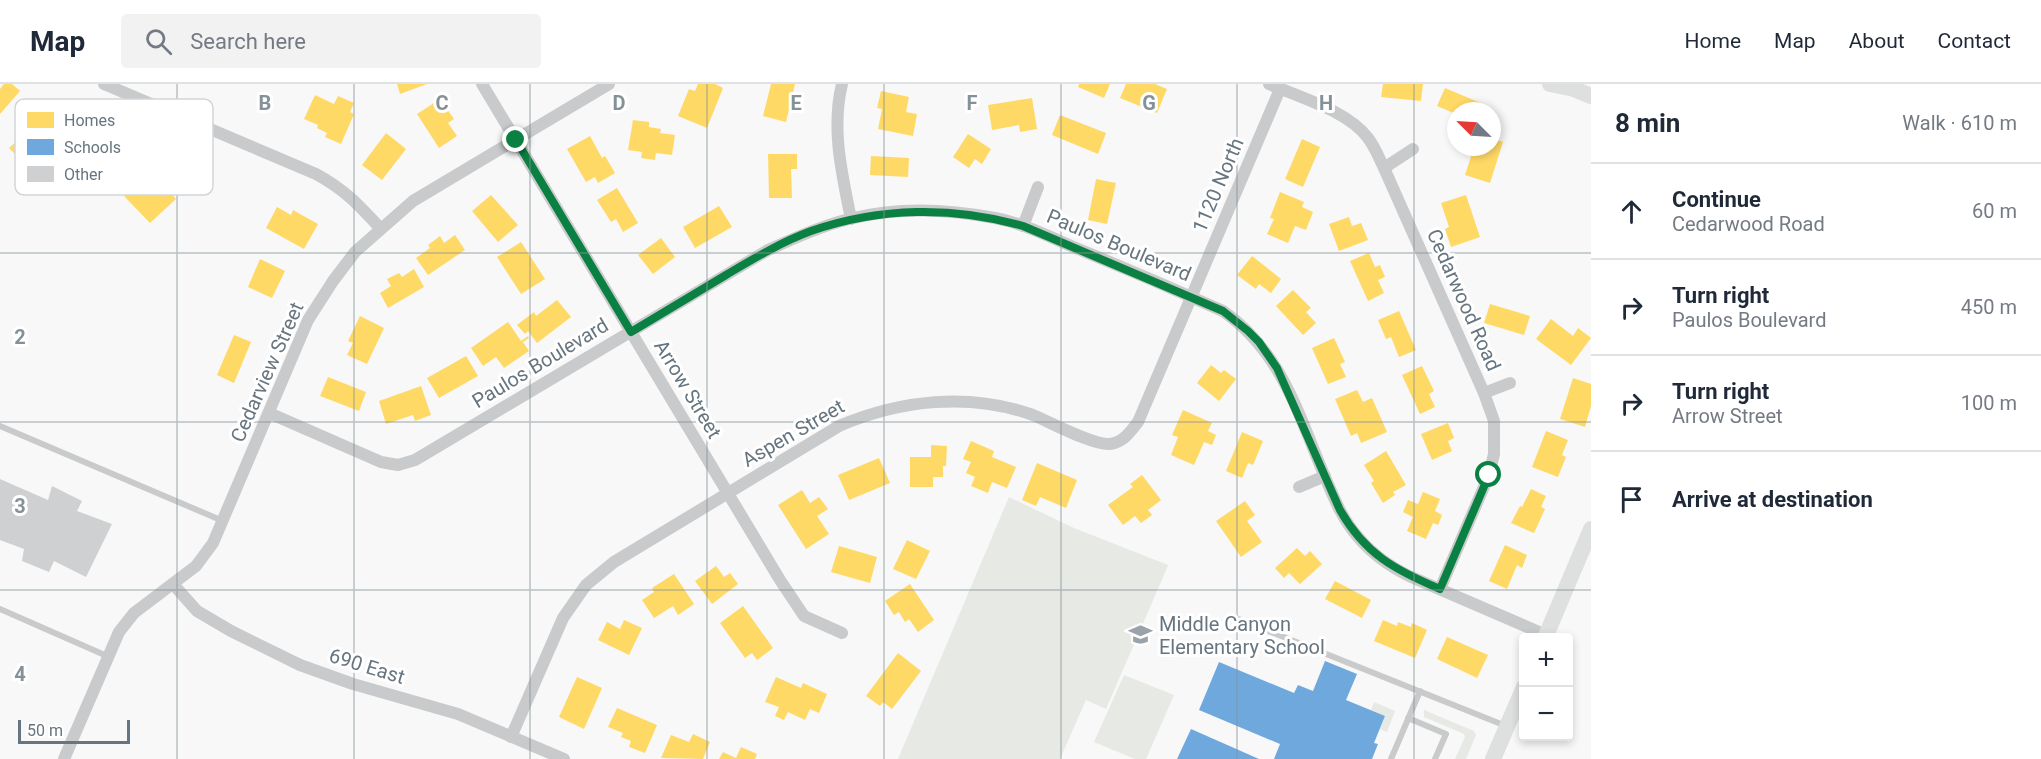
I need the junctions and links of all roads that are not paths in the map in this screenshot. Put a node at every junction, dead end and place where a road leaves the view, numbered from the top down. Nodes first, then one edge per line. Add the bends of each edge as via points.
1 (104, 84) edge
2 (482, 84) edge
3 (609, 84) edge
4 (842, 84) edge
5 (1550, 84) edge
6 (1274, 86) edge
7 (1591, 96) edge
8 (139, 99) edge
9 (213, 130) edge
10 (516, 140) junction
11 (1413, 149) dead end
12 (1384, 168) junction
13 (1038, 187) dead end
14 (850, 219) junction
15 (1023, 226) junction
16 (380, 228) junction
17 (1191, 297) junction
18 (631, 332) junction
19 (1510, 383) dead end
20 (1484, 393) junction
21 (269, 413) junction
22 (0, 426) edge
23 (1325, 476) junction
24 (1299, 487) dead end
25 (728, 494) junction
26 (223, 521) junction
27 (1591, 529) edge
28 (173, 584) junction
29 (1440, 589) junction
30 (0, 609) edge
31 (1236, 618) dead end
32 (842, 633) dead end
33 (1538, 633) edge
34 (1546, 633) edge
35 (107, 656) junction
36 (1420, 691) junction
37 (1519, 698) edge
38 (1408, 718) junction
39 (1507, 726) junction
40 (512, 737) junction
41 (64, 759) edge
42 (564, 759) edge
43 (1391, 759) edge
44 (1435, 759) edge
45 (1493, 759) edge

1 - 8 street
2 - 10 street, Arrow Street
3 - 10 street, Cedarview Street
4 - 14 street via 837,140
5 - 7 street
6 - 12 street, Cedarwood Road via 1348,121 1368,138
6 - 17 street, 1120 North
9 - 16 street via 327,179 353,198
10 - 16 street, Cedarview Street via 412,201
10 - 18 street, Arrow Street
11 - 12 street
12 - 20 street, Cedarwood Road
13 - 15 street
14 - 15 street, Paulos Boulevard via 898,212 948,212
14 - 18 street, Paulos Boulevard via 768,250
15 - 17 street, Paulos Boulevard
16 - 21 street, Cedarview Street via 355,252 308,320
17 - 23 street, Paulos Boulevard via 1236,320 1264,348
17 - 25 street, Aspen Street via 1138,422 1126,438 1110,444 1096,442 1032,415 989,404 924,403 880,411 839,426
18 - 21 street, Paulos Boulevard via 415,460 398,465 381,462
18 - 25 street, Arrow Street
19 - 20 street
20 - 29 street, Cedarwood Road via 1494,421 1494,454 1489,475
21 - 26 street, Cedarview Street
22 - 26 lane
23 - 24 street
23 - 29 street, Paulos Boulevard via 1347,523 1367,547 1394,568
25 - 32 street, Arrow Street via 804,616
25 - 40 street, Aspen Street via 614,562 586,585 563,618
26 - 28 street, Cedarview Street via 196,566
27 - 34 street
28 - 35 street, Cedarview Street via 134,613
28 - 40 street, 690 East via 196,611 300,665 458,714
29 - 33 street, Paulos Boulevard
30 - 35 lane
31 - 36 lane
35 - 41 street, Cedarview Street
36 - 38 lane
36 - 39 lane
37 - 39 street
38 - 43 lane
38 - 44 lane via 1446,734
39 - 45 street
40 - 42 street, 690 East

